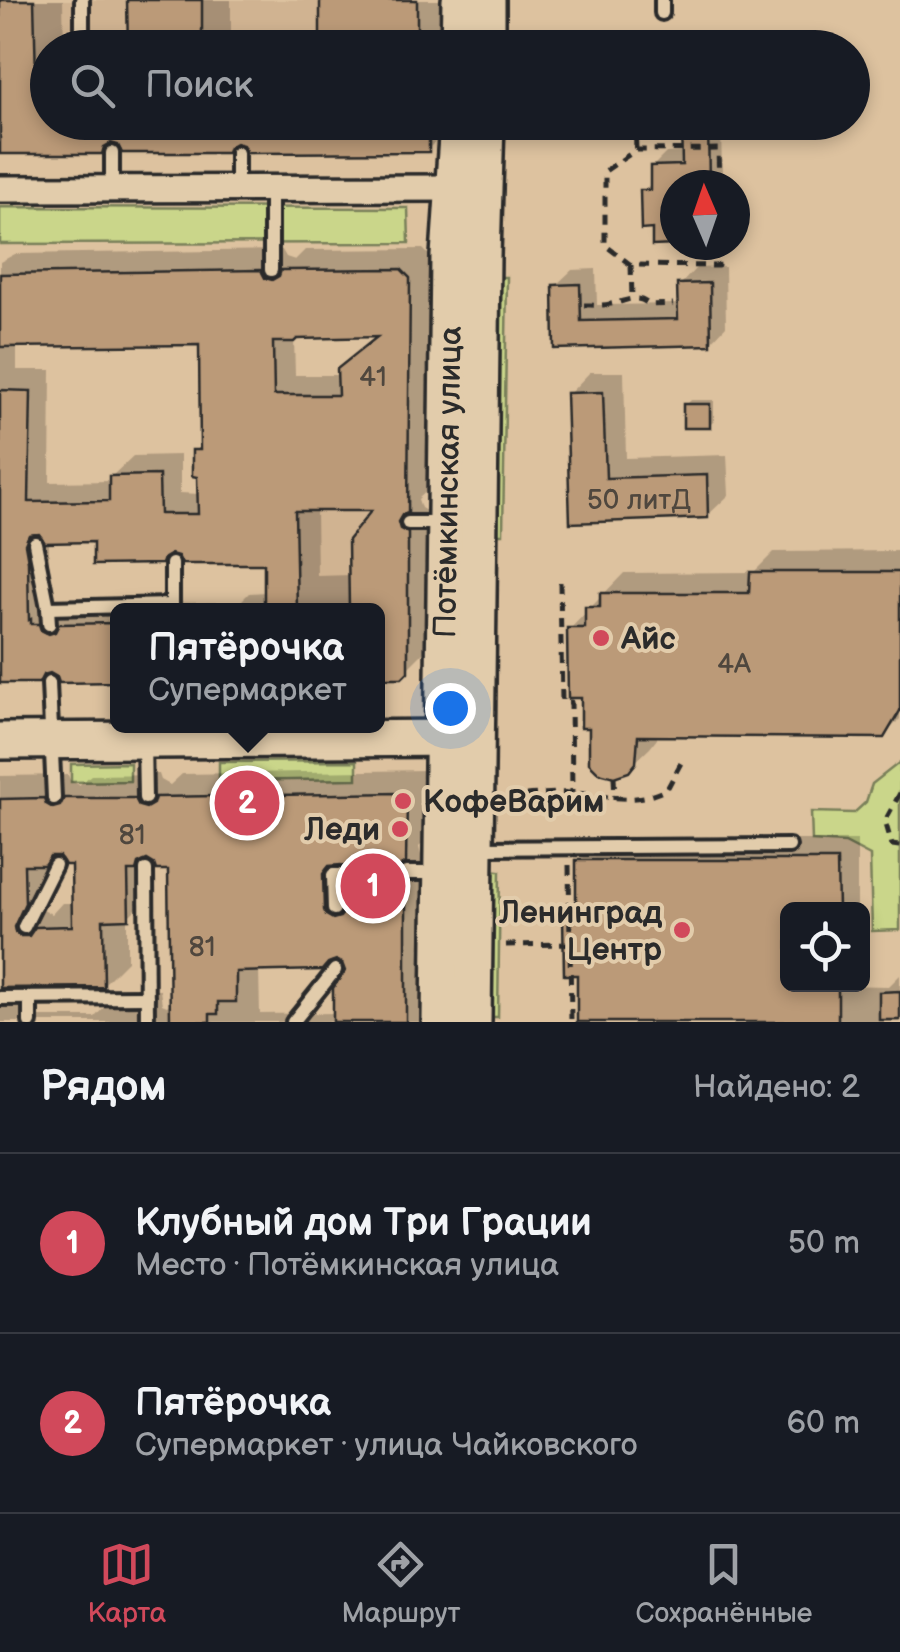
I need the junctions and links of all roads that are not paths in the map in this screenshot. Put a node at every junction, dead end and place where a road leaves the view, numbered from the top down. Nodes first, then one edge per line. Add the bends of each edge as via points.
1 (82, 0) edge
2 (460, 0) edge
3 (487, 0) edge
4 (82, 30) edge
5 (459, 30) edge
6 (486, 30) edge
7 (461, 140) edge
8 (482, 140) edge
9 (237, 153) dead end
10 (112, 154) dead end
11 (112, 188) junction
12 (237, 188) junction
13 (270, 188) junction
14 (470, 188) junction
15 (0, 189) edge
16 (272, 270) dead end
17 (463, 523) junction
18 (408, 524) dead end
19 (35, 543) dead end
20 (172, 564) dead end
21 (172, 603) edge
22 (48, 608) junction
23 (110, 608) edge
24 (48, 624) dead end
25 (49, 683) dead end
26 (164, 735) edge
27 (460, 738) junction
28 (52, 741) junction
29 (0, 742) edge
30 (54, 798) dead end
31 (145, 798) dead end
32 (789, 846) dead end
33 (474, 848) junction
34 (55, 865) dead end
35 (146, 870) dead end
36 (340, 875) dead end
37 (334, 908) dead end
38 (24, 927) dead end
39 (336, 970) dead end
40 (26, 995) junction
41 (147, 996) junction
42 (0, 998) edge
43 (30, 1022) edge
44 (147, 1022) edge
45 (294, 1022) edge
46 (440, 1022) edge
47 (473, 1022) edge

1 - 4 lane
2 - 5 street
3 - 6 street
7 - 14 street, Потёмкинская улица
8 - 14 street, Потёмкинская улица
9 - 12 lane
10 - 11 lane
11 - 12 street
11 - 15 street
12 - 13 street
13 - 14 street
13 - 16 lane
14 - 17 street, Потёмкинская улица
17 - 18 lane
17 - 27 street, Потёмкинская улица
19 - 22 lane
20 - 21 lane
22 - 23 lane
22 - 24 lane
25 - 28 lane
26 - 27 street
26 - 28 street
26 - 31 lane
27 - 33 street, Потёмкинская улица
27 - 46 street, Потёмкинская улица via 424,873
28 - 29 street
28 - 30 lane
32 - 33 lane
33 - 47 street, Потёмкинская улица
34 - 38 lane
35 - 41 lane
36 - 37 lane via 333,875
39 - 45 lane
40 - 41 lane
40 - 42 lane
40 - 43 lane
41 - 44 lane

